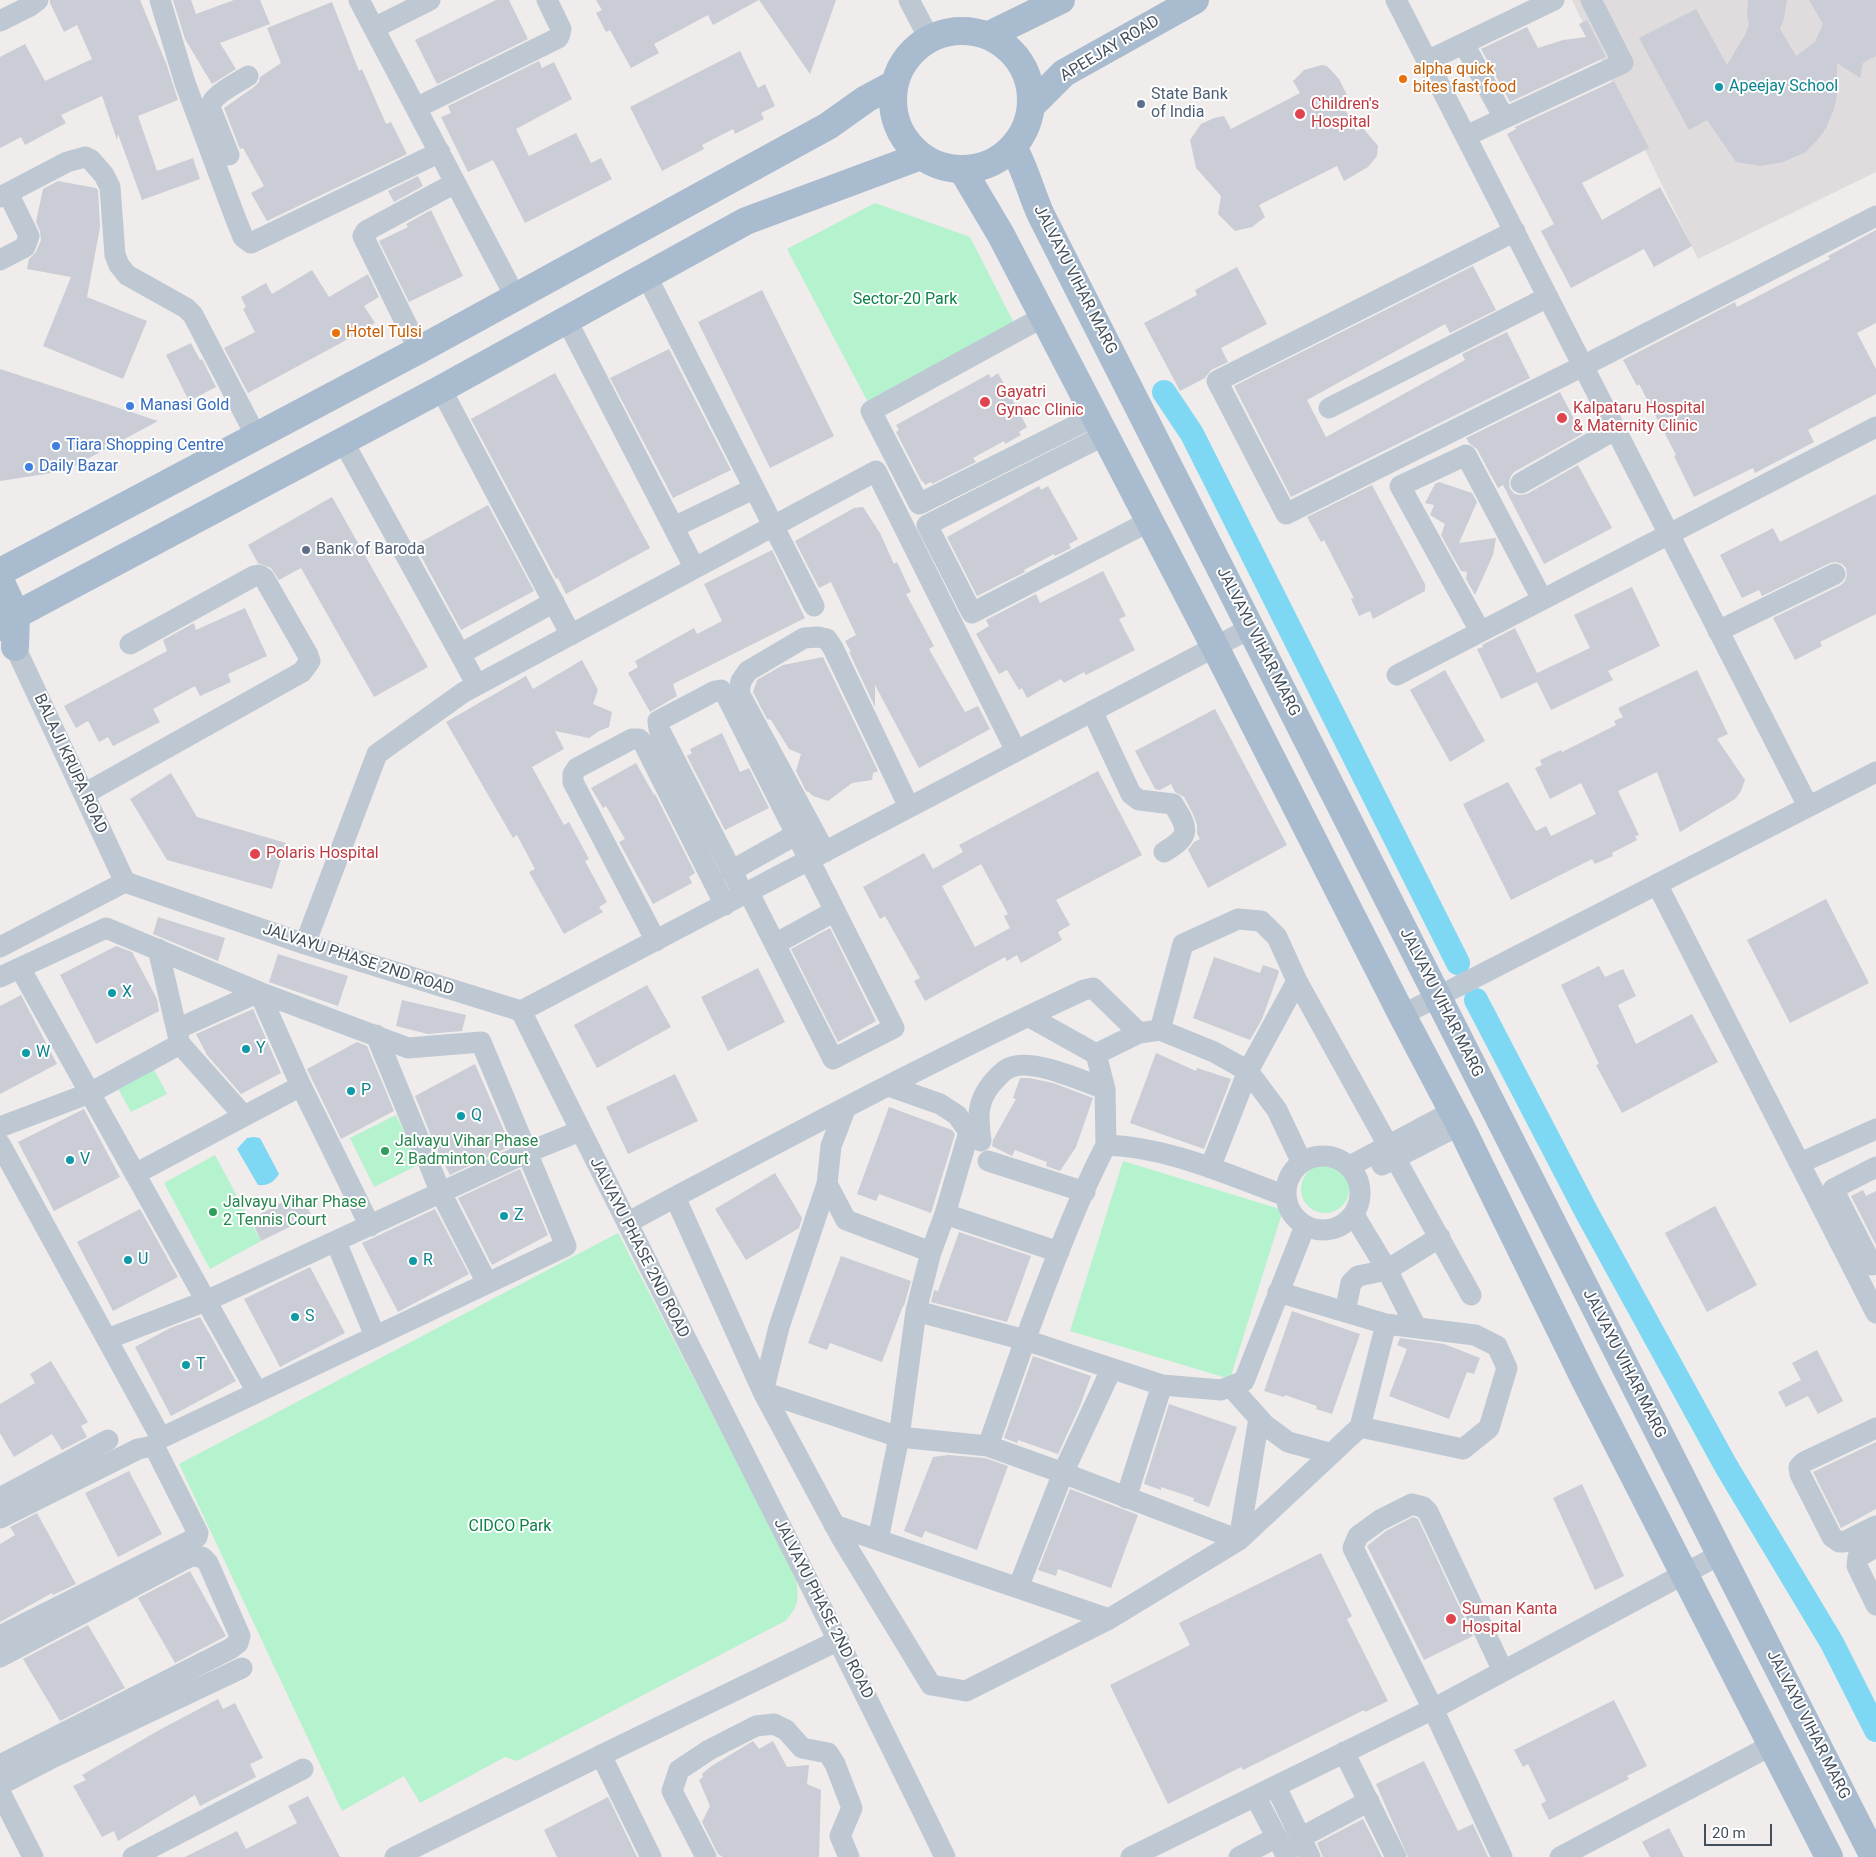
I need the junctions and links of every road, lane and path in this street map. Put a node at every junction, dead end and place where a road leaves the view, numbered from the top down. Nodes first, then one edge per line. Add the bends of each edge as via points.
1 (38, 0) edge
2 (160, 0) edge
3 (360, 0) edge
4 (430, 0) edge
5 (547, 0) edge
6 (909, 0) edge
7 (1061, 0) edge
8 (1195, 0) edge
9 (1396, 0) edge
10 (1521, 0) edge
11 (1554, 0) edge
12 (1591, 0) edge
13 (0, 21) edge
14 (374, 28) junction
15 (989, 35) junction
16 (928, 38) junction
17 (1464, 44) junction
18 (1424, 55) junction
19 (248, 76) dead end
20 (894, 84) junction
21 (1032, 106) junction
22 (416, 108) junction
23 (1504, 118) junction
24 (208, 124) junction
25 (1466, 136) junction
26 (1013, 147) junction
27 (440, 152) junction
28 (921, 156) junction
29 (960, 169) junction
30 (456, 183) junction
31 (4, 195) edge
32 (1876, 216) edge
33 (1515, 231) junction
34 (0, 260) edge
35 (646, 275) junction
36 (1548, 297) junction
37 (516, 298) junction
38 (1043, 317) junction
39 (566, 320) junction
40 (419, 350) junction
41 (1583, 366) junction
42 (441, 389) junction
43 (1328, 408) dead end
44 (1100, 425) junction
45 (1876, 427) edge
46 (1616, 429) junction
47 (256, 436) junction
48 (343, 441) junction
49 (1521, 482) dead end
50 (753, 489) junction
51 (1150, 522) junction
52 (772, 526) junction
53 (674, 527) junction
54 (1669, 534) junction
55 (694, 567) junction
56 (0, 572) edge
57 (1835, 574) dead end
58 (0, 580) edge
59 (1542, 599) junction
60 (554, 602) junction
61 (814, 606) dead end
62 (6, 628) edge
63 (1251, 628) junction
64 (1480, 631) junction
65 (1718, 631) junction
66 (571, 635) junction
67 (130, 644) dead end
68 (1215, 647) junction
69 (460, 654) junction
70 (1397, 675) dead end
71 (477, 685) junction
72 (1092, 711) junction
73 (1016, 751) junction
74 (1876, 772) edge
75 (84, 794) junction
76 (1808, 806) junction
77 (909, 807) junction
78 (796, 834) junction
79 (1164, 852) dead end
80 (817, 856) junction
81 (731, 871) junction
82 (125, 882) junction
83 (1657, 884) junction
84 (740, 898) junction
85 (835, 911) junction
86 (656, 941) junction
87 (305, 944) junction
88 (775, 944) junction
89 (0, 948) edge
90 (158, 949) junction
91 (20, 968) junction
92 (0, 977) edge
93 (1297, 981) junction
94 (259, 992) junction
95 (1446, 993) junction
96 (520, 1011) junction
97 (1402, 1015) junction
98 (1028, 1016) junction
99 (1150, 1032) junction
100 (376, 1035) junction
101 (179, 1036) junction
102 (1096, 1054) junction
103 (1248, 1071) junction
104 (301, 1086) junction
105 (889, 1086) junction
106 (1105, 1089) junction
107 (90, 1093) junction
108 (846, 1108) junction
109 (244, 1116) junction
110 (1456, 1118) junction
111 (0, 1127) edge
112 (1876, 1129) edge
113 (580, 1131) junction
114 (981, 1141) dead end
115 (0, 1144) edge
116 (1106, 1145) junction
117 (1392, 1152) junction
118 (526, 1153) junction
119 (988, 1161) dead end
120 (1302, 1163) junction
121 (1800, 1164) junction
122 (1876, 1166) edge
123 (1210, 1168) junction
124 (1353, 1172) junction
125 (135, 1174) junction
126 (827, 1184) junction
127 (1085, 1192) junction
128 (441, 1193) junction
129 (1286, 1196) junction
130 (676, 1197) junction
131 (945, 1214) junction
132 (1354, 1215) junction
133 (626, 1223) junction
134 (370, 1226) junction
135 (1305, 1226) junction
136 (1440, 1237) junction
137 (336, 1242) junction
138 (931, 1252) junction
139 (1059, 1252) junction
140 (1868, 1268) edge
141 (1387, 1270) junction
142 (487, 1283) junction
143 (1278, 1292) junction
144 (1471, 1295) dead end
145 (206, 1302) junction
146 (916, 1311) junction
147 (1345, 1312) junction
148 (1876, 1313) edge
149 (1386, 1324) junction
150 (1416, 1327) junction
151 (375, 1336) junction
152 (107, 1339) junction
153 (1025, 1340) junction
154 (1111, 1370) junction
155 (1162, 1385) junction
156 (1231, 1387) junction
157 (257, 1392) junction
158 (764, 1392) junction
159 (1259, 1418) junction
160 (1360, 1427) junction
161 (1876, 1428) edge
162 (899, 1437) junction
163 (108, 1440) dead end
164 (988, 1446) junction
165 (1332, 1454) junction
166 (1063, 1472) junction
167 (0, 1498) edge
168 (1126, 1498) junction
169 (0, 1518) edge
170 (834, 1525) junction
171 (1876, 1526) edge
172 (878, 1540) junction
173 (1239, 1540) junction
174 (1876, 1547) edge
175 (1721, 1554) junction
176 (1685, 1573) junction
177 (1018, 1588) junction
178 (1876, 1605) edge
179 (1109, 1619) junction
180 (0, 1636) edge
181 (839, 1640) junction
182 (0, 1657) edge
183 (242, 1668) dead end
184 (1502, 1671) junction
185 (1433, 1709) junction
186 (1772, 1745) junction
187 (1344, 1752) junction
188 (600, 1755) junction
189 (0, 1765) edge
190 (303, 1769) dead end
191 (0, 1785) edge
192 (1276, 1787) junction
193 (0, 1792) edge
194 (1255, 1796) junction
195 (1369, 1801) junction
196 (1277, 1837) junction
197 (1300, 1838) junction
198 (33, 1857) edge
199 (133, 1857) edge
200 (395, 1857) edge
201 (650, 1857) edge
202 (706, 1857) edge
203 (850, 1857) edge
204 (945, 1857) edge
205 (1131, 1857) edge
206 (1239, 1857) edge
207 (1287, 1857) edge
208 (1310, 1857) edge
209 (1396, 1857) edge
210 (1502, 1857) edge
211 (1560, 1857) edge
212 (1829, 1857) edge
213 (1874, 1857) edge

1 - 13 street
2 - 24 street via 185,82
3 - 14 street
4 - 14 street
5 - 22 street via 561,29 558,38
6 - 16 street
7 - 15 main road
8 - 21 main road, APEEJAY ROAD via 1064,73
9 - 18 street
10 - 18 street
11 - 17 street
12 - 23 street via 1623,63
14 - 22 street
15 - 16 main road via 962,30
15 - 21 main road via 1008,47 1022,63 1030,84
16 - 20 main road via 901,66
17 - 18 street
17 - 23 street
18 - 25 street
19 - 24 street via 212,100
20 - 28 main road via 892,104 896,124 906,142
20 - 37 main road via 828,126
21 - 26 main road via 1026,128
22 - 27 street
23 - 25 street
24 - 27 street via 225,156 243,237 250,243
25 - 33 street
26 - 29 main road via 980,167
26 - 63 main road, JALVAYU VIHAR MARG via 1041,215
27 - 30 street
28 - 29 main road via 946,168
28 - 35 main road via 746,221
29 - 38 main road via 1001,236
30 - 37 street
30 - 40 street via 362,236
31 - 34 street via 29,236 25,247
31 - 47 street via 67,162 85,157 91,160 110,187 115,255 119,265 127,275 193,315
32 - 41 street
33 - 36 street
33 - 41 street via 1216,381 1286,514
35 - 39 main road
35 - 50 street
36 - 41 street
36 - 43 street
37 - 40 main road
38 - 44 main road
38 - 44 street via 871,411 919,504
39 - 42 main road
39 - 53 street
40 - 47 main road
41 - 46 street
42 - 48 main road
42 - 60 street
44 - 51 main road
44 - 51 street via 927,525 972,613
45 - 54 street
46 - 49 street
46 - 54 street
47 - 56 main road
48 - 62 main road
48 - 69 street
50 - 52 street
50 - 53 street
51 - 68 main road
52 - 55 street
52 - 61 street
52 - 73 street via 876,470
53 - 55 street
54 - 59 street
54 - 65 street
55 - 66 street
57 - 65 street
58 - 62 main road
59 - 64 street
59 - 64 street via 1466,455 1400,486
60 - 66 street
60 - 69 street
62 - 75 street, BALAJI KRUPA ROAD
63 - 68 street
63 - 95 main road, JALVAYU VIHAR MARG
64 - 70 street
65 - 76 street
66 - 71 street
67 - 75 street via 260,575 310,661 302,672
68 - 72 street
68 - 97 main road
69 - 71 street
71 - 87 street via 377,754
72 - 73 street
72 - 79 street via 1131,794 1139,800 1173,804 1184,823 1180,842
73 - 77 street
74 - 76 street
75 - 82 street, BALAJI KRUPA ROAD
76 - 83 street
77 - 80 street
77 - 80 street via 833,648 827,639 804,638 748,671 741,681 739,693
78 - 80 street
78 - 81 street
78 - 81 street via 722,690 715,690 658,721 659,729
80 - 84 street
80 - 85 street
81 - 84 street
82 - 87 street, JALVAYU PHASE 2ND ROAD
82 - 89 street
83 - 95 street
83 - 121 street
84 - 86 street
84 - 86 street via 639,739 577,768 573,782
84 - 88 street
85 - 88 street
85 - 88 street via 894,1028 833,1059
86 - 96 street
87 - 96 street, JALVAYU PHASE 2ND ROAD
90 - 91 street via 106,928
90 - 94 street
90 - 101 street
91 - 92 street
91 - 107 street
93 - 99 street via 1277,937 1261,921 1238,919 1183,944
93 - 103 street
93 - 117 street
94 - 100 street
94 - 101 street
94 - 104 street
95 - 97 street
95 - 175 main road, JALVAYU VIHAR MARG
96 - 113 street, JALVAYU PHASE 2ND ROAD
97 - 110 main road
98 - 99 street via 1093,988
98 - 102 street
98 - 105 street
99 - 102 street
99 - 103 street via 1214,1052
100 - 118 street via 408,1048 481,1042
100 - 128 street
101 - 107 street
101 - 109 street
102 - 106 street
103 - 120 street via 1277,1110
103 - 123 street
104 - 109 street
104 - 134 street
105 - 108 street
105 - 131 street via 940,1104 957,1115 969,1132
106 - 114 street via 1052,1070 1010,1067 986,1090 978,1108
106 - 116 street
107 - 111 street
107 - 125 street
108 - 126 street via 831,1146
108 - 130 street
109 - 125 street
110 - 117 street
110 - 176 main road via 1585,1380
112 - 121 street
113 - 118 street
113 - 133 street, JALVAYU PHASE 2ND ROAD
115 - 152 street
116 - 123 street via 1130,1146
116 - 127 street
117 - 124 street
117 - 136 street
118 - 128 street
118 - 142 street via 566,1246
119 - 127 street
120 - 124 street via 1326,1156 1339,1159
120 - 129 street via 1287,1184
121 - 140 street
122 - 140 street via 1833,1188
123 - 129 street
124 - 132 street via 1360,1186
125 - 145 street
126 - 138 street via 846,1220
126 - 158 street via 779,1327
127 - 139 street
128 - 134 street
128 - 142 street
129 - 135 street via 1295,1218
130 - 133 street
130 - 158 street
131 - 138 street
131 - 139 street
132 - 135 street via 1337,1228 1315,1230
132 - 141 street
133 - 181 street, JALVAYU PHASE 2ND ROAD
134 - 137 street
135 - 143 street
136 - 141 street
136 - 144 street
137 - 145 street
137 - 151 street
138 - 146 street
139 - 153 street
140 - 148 street
141 - 147 street via 1358,1276 1351,1283
141 - 150 street
142 - 151 street
143 - 147 street
143 - 156 street via 1244,1381
145 - 152 street
145 - 157 street
146 - 153 street
146 - 162 street
147 - 149 street
149 - 150 street
149 - 160 street
150 - 160 street via 1475,1335 1497,1346 1507,1368 1489,1428 1463,1449
151 - 157 street
152 - 157 street via 161,1438
153 - 154 street
153 - 164 street
154 - 155 street
154 - 166 street
155 - 156 street via 1221,1390
155 - 168 street
156 - 159 street
158 - 162 street
158 - 170 street
159 - 165 street via 1288,1442
159 - 173 street
160 - 165 street
161 - 171 street via 1799,1467 1832,1537 1844,1542
162 - 164 street
162 - 172 street
163 - 167 street
164 - 166 street
165 - 173 street
166 - 168 street
166 - 177 street
168 - 173 street
169 - 180 street via 138,1449 152,1446 198,1534
170 - 172 street
170 - 179 street via 931,1685 966,1691
172 - 177 street
173 - 179 street
174 - 178 street via 1858,1557 1857,1566
175 - 176 street
175 - 213 main road, JALVAYU VIHAR MARG
176 - 184 street
176 - 186 main road
177 - 179 street
181 - 188 street
181 - 204 street, JALVAYU PHASE 2ND ROAD
182 - 189 street via 191,1556 202,1557 208,1563 240,1636 238,1643 230,1649
183 - 191 street
184 - 185 street
184 - 185 street via 1428,1512 1412,1504 1380,1520 1358,1536 1353,1548
185 - 187 street
185 - 210 street
186 - 211 street
186 - 212 main road
187 - 192 street
187 - 195 street
188 - 200 street
188 - 201 street
190 - 199 street
192 - 194 street
192 - 197 street
193 - 198 street
194 - 196 street
194 - 205 street
195 - 197 street
195 - 209 street
196 - 206 street
196 - 207 street
197 - 208 street
202 - 203 street via 672,1791 679,1770 756,1726 774,1724 786,1730 802,1748 828,1753 836,1764 852,1808 840,1836

